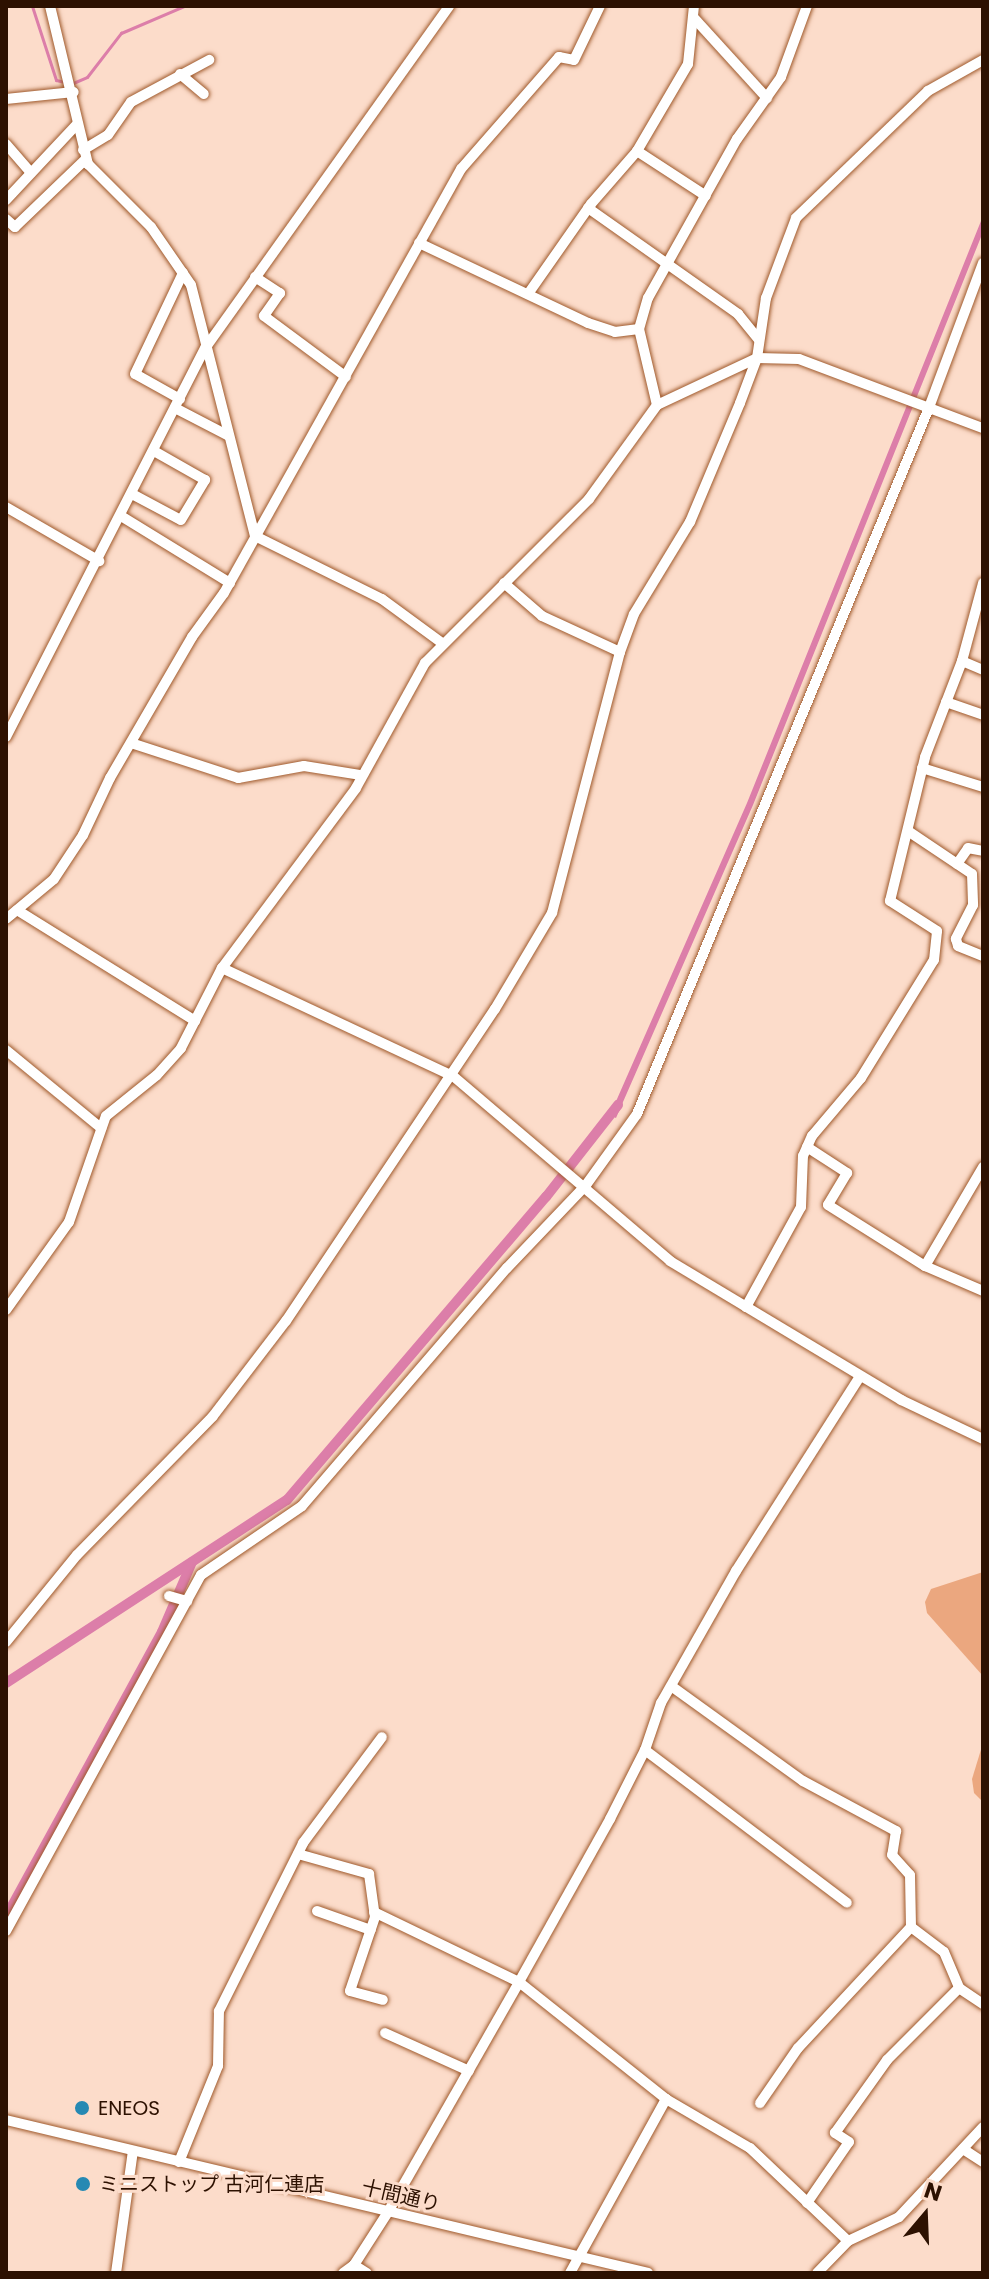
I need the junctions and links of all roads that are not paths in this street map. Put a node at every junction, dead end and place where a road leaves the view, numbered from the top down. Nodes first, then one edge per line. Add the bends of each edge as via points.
1 (50, 6) edge
2 (449, 6) edge
3 (600, 6) edge
4 (807, 6) edge
5 (693, 10) edge
6 (209, 60) dead end
7 (983, 60) edge
8 (180, 74) junction
9 (74, 92) junction
10 (204, 94) dead end
11 (767, 98) junction
12 (6, 99) edge
13 (77, 124) junction
14 (6, 144) edge
15 (637, 151) junction
16 (84, 155) junction
17 (31, 173) junction
18 (706, 196) junction
19 (6, 200) edge
20 (588, 208) junction
21 (6, 219) edge
22 (419, 243) junction
23 (983, 263) edge
24 (670, 264) junction
25 (183, 273) junction
26 (255, 277) junction
27 (528, 294) junction
28 (639, 329) junction
29 (759, 340) junction
30 (206, 347) junction
31 (757, 358) junction
32 (346, 377) junction
33 (178, 404) junction
34 (657, 405) junction
35 (928, 410) junction
36 (983, 428) edge
37 (229, 436) junction
38 (154, 451) junction
39 (132, 494) junction
40 (6, 507) edge
41 (121, 516) junction
42 (255, 536) junction
43 (99, 561) junction
44 (230, 583) junction
45 (504, 583) junction
46 (983, 583) edge
47 (442, 643) junction
48 (620, 652) junction
49 (962, 661) junction
50 (983, 670) edge
51 (946, 702) junction
52 (983, 715) edge
53 (6, 737) edge
54 (131, 743) junction
55 (922, 768) junction
56 (361, 775) junction
57 (983, 787) edge
58 (908, 831) junction
59 (983, 851) edge
60 (957, 864) junction
61 (978, 908) edge
62 (17, 910) junction
63 (6, 919) edge
64 (983, 956) edge
65 (222, 968) junction
66 (195, 1021) junction
67 (6, 1050) edge
68 (453, 1076) junction
69 (101, 1128) junction
70 (807, 1147) junction
71 (983, 1167) edge
72 (586, 1185) junction
73 (925, 1266) junction
74 (983, 1291) edge
75 (746, 1307) junction
76 (6, 1310) edge
77 (860, 1376) junction
78 (983, 1439) edge
79 (169, 1596) dead end
80 (187, 1601) junction
81 (6, 1642) edge
82 (674, 1688) junction
83 (382, 1737) dead end
84 (645, 1750) junction
85 (298, 1854) junction
86 (847, 1903) dead end
87 (317, 1911) dead end
88 (374, 1912) junction
89 (911, 1927) junction
90 (371, 1930) junction
91 (6, 1931) edge
92 (519, 1982) junction
93 (959, 1988) junction
94 (383, 2000) dead end
95 (983, 2004) edge
96 (385, 2033) dead end
97 (469, 2071) junction
98 (666, 2099) junction
99 (760, 2103) dead end
100 (6, 2120) edge
101 (983, 2127) edge
102 (963, 2149) junction
103 (133, 2151) junction
104 (179, 2162) junction
105 (983, 2162) edge
106 (807, 2203) junction
107 (388, 2212) junction
108 (848, 2241) junction
109 (577, 2257) junction
110 (354, 2265) junction
111 (116, 2273) edge
112 (343, 2273) edge
113 (367, 2273) edge
114 (570, 2273) edge
115 (648, 2273) edge
116 (817, 2273) edge

1 - 9 street
2 - 26 street
3 - 22 street via 574,60 559,57 461,169
4 - 11 street via 781,77
5 - 11 street
5 - 15 street via 688,64
6 - 8 street
7 - 29 street via 928,91 894,129 802,209 766,298
8 - 10 street
8 - 16 street via 131,102 108,135
9 - 12 street
9 - 13 street
11 - 18 street
13 - 16 street
13 - 17 street
14 - 17 street
15 - 18 street
15 - 20 street
16 - 21 street via 15,227
16 - 25 street via 151,227
17 - 19 street
18 - 24 street
20 - 24 street
20 - 27 street
22 - 27 street
22 - 32 street
23 - 35 street
24 - 28 street via 648,298
24 - 29 street via 738,314
25 - 30 street
25 - 33 street via 135,374
26 - 30 street
26 - 32 street via 280,293 264,316
27 - 28 street via 615,332
28 - 34 street
29 - 31 street
30 - 33 street
30 - 37 street
31 - 34 street
31 - 35 street via 799,359
31 - 48 street via 690,522 634,614
32 - 42 street
33 - 37 street
33 - 38 street
34 - 45 street via 589,499
35 - 36 street
35 - 72 street via 637,1114
37 - 42 street
38 - 39 street
38 - 39 street via 205,480 181,520
39 - 41 street
40 - 43 street
41 - 43 street
41 - 44 street
42 - 44 street
42 - 47 street via 382,599
43 - 53 street
44 - 54 street
45 - 47 street
45 - 48 street via 542,616
46 - 49 street
47 - 56 street via 392,714
48 - 68 street via 552,913
49 - 50 street
49 - 51 street
51 - 52 street
51 - 55 street
54 - 56 street via 238,778 304,766
54 - 62 street via 54,879
55 - 57 street
55 - 58 street
56 - 65 street
58 - 60 street
58 - 70 street via 890,901 937,931 934,960 861,1078
59 - 60 street via 968,848
60 - 61 street via 972,874
61 - 64 street via 956,939 958,946
62 - 63 street
62 - 66 street
65 - 66 street
65 - 68 street
66 - 69 street via 157,1075 111,1110
67 - 69 street
68 - 72 street
68 - 81 street via 286,1321 213,1416 77,1555
69 - 76 street via 69,1222
70 - 73 street via 847,1173 828,1205
70 - 75 street via 801,1207
71 - 73 street
72 - 75 street via 670,1261
72 - 80 street via 507,1268 302,1506 201,1575
73 - 74 street
75 - 77 street
77 - 78 street
77 - 82 street via 736,1571
79 - 80 street
80 - 91 street
82 - 84 street via 661,1703
82 - 89 street via 803,1781 896,1831 892,1855 910,1875
83 - 85 street
84 - 86 street
84 - 92 street
85 - 88 street via 369,1874
85 - 104 street via 219,2011 218,2066
87 - 90 street
88 - 90 street
88 - 92 street
89 - 93 street via 944,1952
89 - 99 street via 798,2048
90 - 94 street via 350,1991
92 - 97 street
92 - 98 street
93 - 95 street
93 - 106 street via 887,2060 835,2133 849,2142
96 - 97 street
97 - 107 street
98 - 106 street via 750,2148
98 - 109 street
100 - 103 street, 十間通り
101 - 102 street
102 - 105 street
102 - 108 street via 899,2217
103 - 104 street, 十間通り
103 - 111 street
104 - 107 street, 十間通り
106 - 108 street
107 - 109 street, 十間通り
107 - 110 street
108 - 116 street
109 - 114 street
109 - 115 street, 十間通り
110 - 112 street
110 - 113 street

